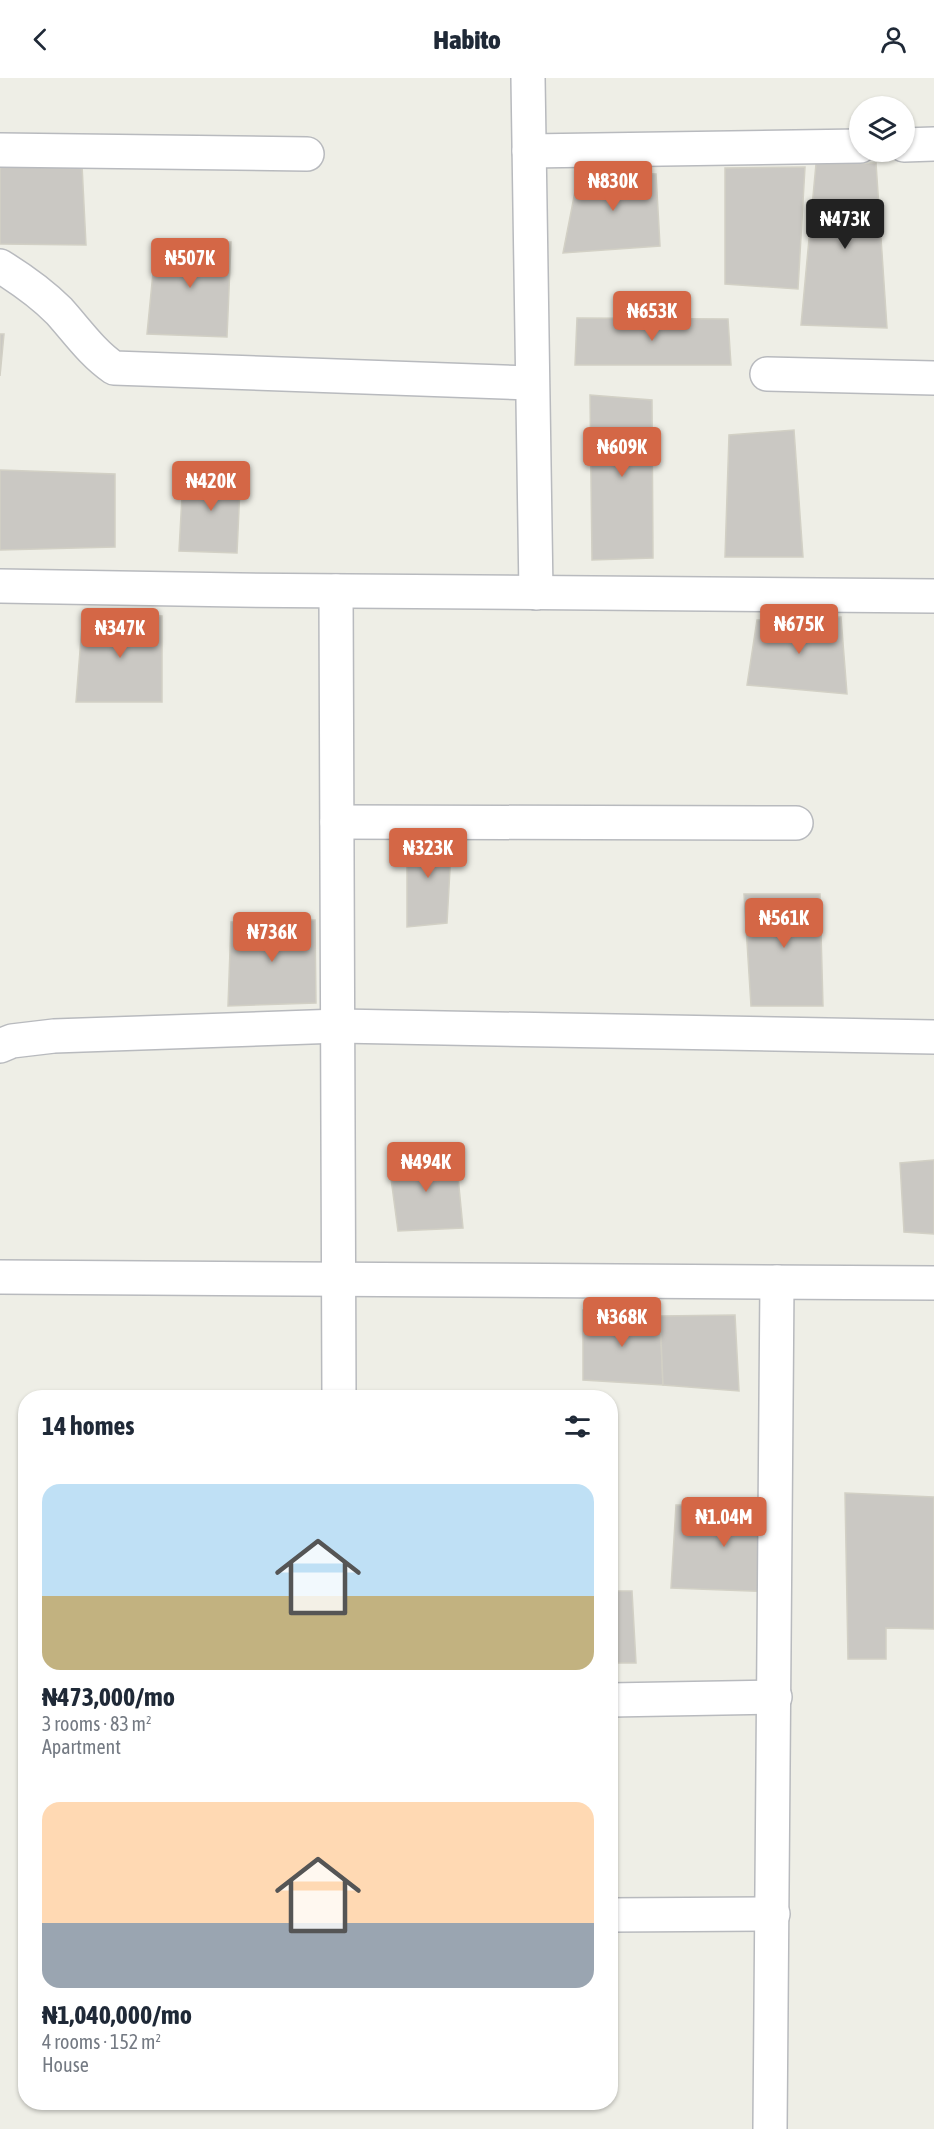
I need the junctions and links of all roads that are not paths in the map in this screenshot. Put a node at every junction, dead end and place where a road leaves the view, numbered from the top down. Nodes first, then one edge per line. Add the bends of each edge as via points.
1 (528, 78) edge
2 (934, 144) edge
3 (915, 145) edge
4 (849, 146) edge
5 (0, 150) edge
6 (529, 151) junction
7 (307, 154) dead end
8 (0, 266) edge
9 (767, 374) dead end
10 (934, 378) edge
11 (532, 383) junction
12 (0, 586) edge
13 (336, 591) junction
14 (536, 593) junction
15 (934, 596) edge
16 (337, 822) junction
17 (796, 823) dead end
18 (339, 1026) junction
19 (934, 1037) edge
20 (0, 1046) edge
21 (0, 1277) edge
22 (340, 1279) junction
23 (777, 1282) junction
24 (934, 1283) edge
25 (339, 1390) edge
26 (774, 1697) junction
27 (618, 1700) edge
28 (773, 1914) junction
29 (618, 1915) edge
30 (770, 2129) edge

1 - 6 street
2 - 3 street
4 - 6 street
5 - 7 street
6 - 11 street
8 - 11 street via 29,284 114,368
9 - 10 street
11 - 14 street
12 - 13 street
13 - 14 street
13 - 16 street
14 - 15 street
16 - 17 street
16 - 18 street
18 - 19 street
18 - 20 street via 54,1036
18 - 22 street
21 - 22 street
22 - 23 street
22 - 25 street
23 - 24 street
23 - 26 street
26 - 27 street
26 - 28 street
28 - 29 street
28 - 30 street

